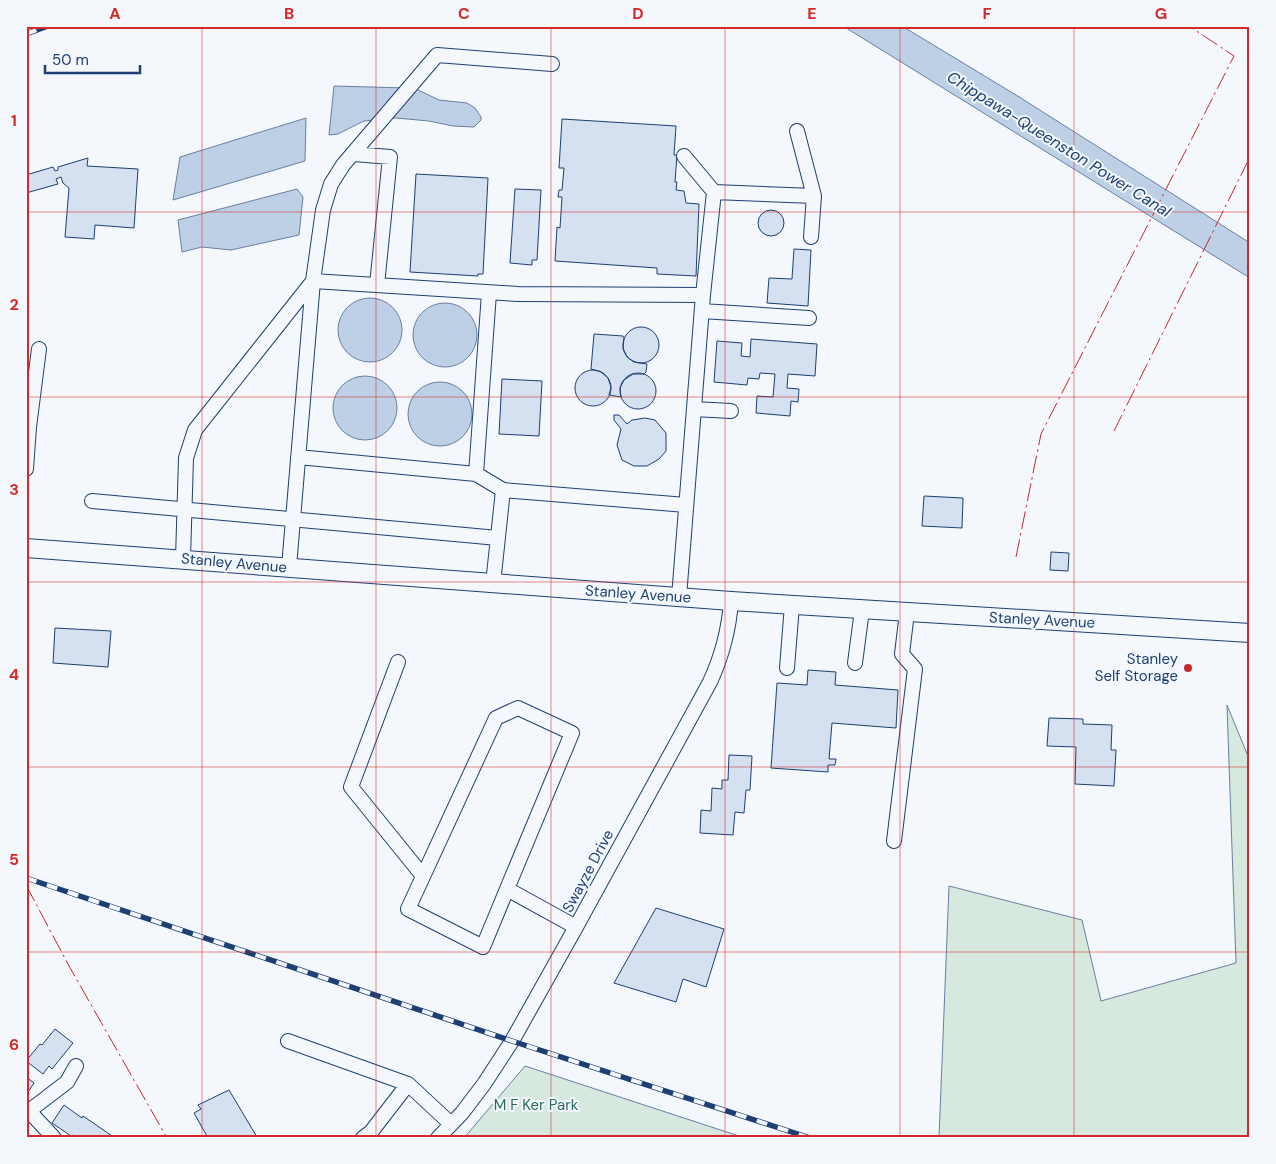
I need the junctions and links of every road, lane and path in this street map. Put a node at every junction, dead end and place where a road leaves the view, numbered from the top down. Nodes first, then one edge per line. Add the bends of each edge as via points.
1 (552, 64) dead end
2 (797, 131) dead end
3 (354, 154) junction
4 (684, 156) dead end
5 (714, 192) junction
6 (814, 196) junction
7 (811, 237) dead end
8 (313, 281) junction
9 (377, 285) junction
10 (489, 293) junction
11 (703, 295) junction
12 (702, 311) junction
13 (809, 318) dead end
14 (39, 349) dead end
15 (694, 409) junction
16 (731, 411) dead end
17 (28, 427) edge
18 (298, 457) junction
19 (26, 469) edge
20 (476, 474) junction
21 (503, 490) junction
22 (92, 501) dead end
23 (686, 505) junction
24 (184, 510) junction
25 (294, 520) junction
26 (498, 538) junction
27 (26, 548) edge
28 (183, 559) junction
29 (289, 567) junction
30 (493, 584) junction
31 (679, 597) junction
32 (731, 601) junction
33 (792, 605) junction
34 (862, 610) junction
35 (906, 612) junction
36 (1250, 633) edge
37 (398, 662) dead end
38 (855, 663) dead end
39 (786, 668) dead end
40 (894, 841) dead end
41 (424, 876) junction
42 (507, 890) junction
43 (576, 927) junction
44 (288, 1041) dead end
45 (76, 1066) dead end
46 (408, 1084) junction
47 (451, 1124) junction
48 (54, 1138) edge
49 (363, 1138) edge
50 (438, 1138) edge

1 - 3 street via 437,55
2 - 6 street
3 - 8 street via 331,184 323,210
3 - 9 street via 390,157
4 - 5 street
5 - 6 street
5 - 11 street
6 - 7 street
8 - 9 street
8 - 18 street
8 - 24 street via 195,430 186,458
9 - 10 street
10 - 11 street
10 - 20 street
11 - 12 street
12 - 13 street
12 - 15 street
14 - 17 street
15 - 16 street
15 - 23 street
17 - 19 street
18 - 20 street
18 - 25 street
20 - 21 street
21 - 23 street
21 - 26 street
22 - 24 street
23 - 31 street
24 - 25 street
24 - 28 street
25 - 26 street
25 - 29 street
26 - 30 street
27 - 28 main road, Stanley Avenue
28 - 29 main road, Stanley Avenue
29 - 30 main road, Stanley Avenue
30 - 31 main road, Stanley Avenue
31 - 32 main road, Stanley Avenue
32 - 33 main road, Stanley Avenue
32 - 43 street, Swayze Drive via 724,645 710,682
33 - 34 main road, Stanley Avenue
33 - 39 street
34 - 35 main road, Stanley Avenue
34 - 38 street
35 - 36 main road, Stanley Avenue
35 - 40 street via 902,654 915,669
37 - 41 street via 351,787
41 - 42 street via 408,908 483,947
41 - 42 street via 496,718 518,708 572,733
42 - 43 street
43 - 47 street, Swayze Drive via 512,1041 484,1084
44 - 46 street
45 - 48 street via 66,1082 29,1111
46 - 47 street
46 - 49 street
47 - 50 street, Swayze Drive

